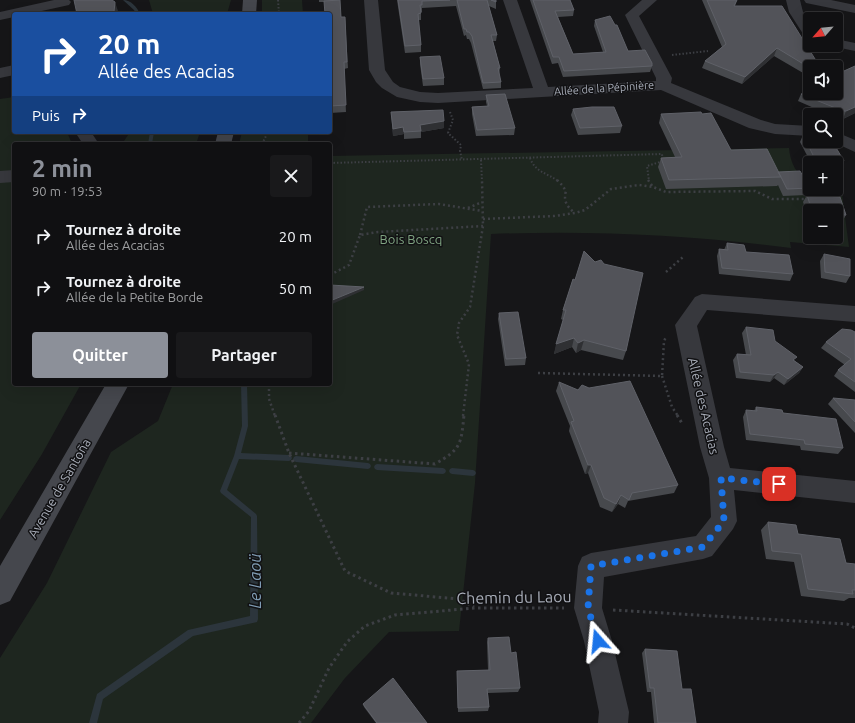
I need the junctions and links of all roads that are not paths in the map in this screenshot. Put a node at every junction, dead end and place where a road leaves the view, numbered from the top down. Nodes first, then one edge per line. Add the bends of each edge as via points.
1 (250, 0) edge
2 (371, 0) edge
3 (510, 0) edge
4 (650, 0) edge
5 (793, 0) edge
6 (812, 0) edge
7 (65, 5) edge
8 (855, 10) edge
9 (24, 12) edge
10 (249, 12) edge
11 (12, 14) edge
12 (0, 16) edge
13 (803, 23) edge
14 (843, 44) edge
15 (855, 47) edge
16 (12, 70) edge
17 (0, 73) edge
18 (663, 85) junction
19 (542, 92) junction
20 (803, 131) edge
21 (843, 141) edge
22 (855, 147) edge
23 (12, 176) edge
24 (0, 177) edge
25 (855, 314) edge
26 (117, 386) edge
27 (721, 478) junction
28 (855, 492) edge
29 (0, 592) edge
30 (613, 723) edge

1 - 10 main road
2 - 19 street, Allée de la Pépinière via 377,70 387,86 403,94 424,98
3 - 19 street
4 - 18 street via 632,15 664,78
5 - 13 street via 796,12
6 - 8 street
7 - 9 street
11 - 12 street
14 - 15 street
16 - 17 street
18 - 19 street, Allée de la Pépinière
18 - 20 street, Allée de la Pépinière via 755,124 775,129
21 - 22 street
23 - 24 street
25 - 27 street, Allée des Acacias via 702,302 686,325
26 - 29 main road, Avenue de Santoña
27 - 28 street
27 - 30 street, Allée des Acacias via 724,521 703,547 591,566 588,608 614,712

